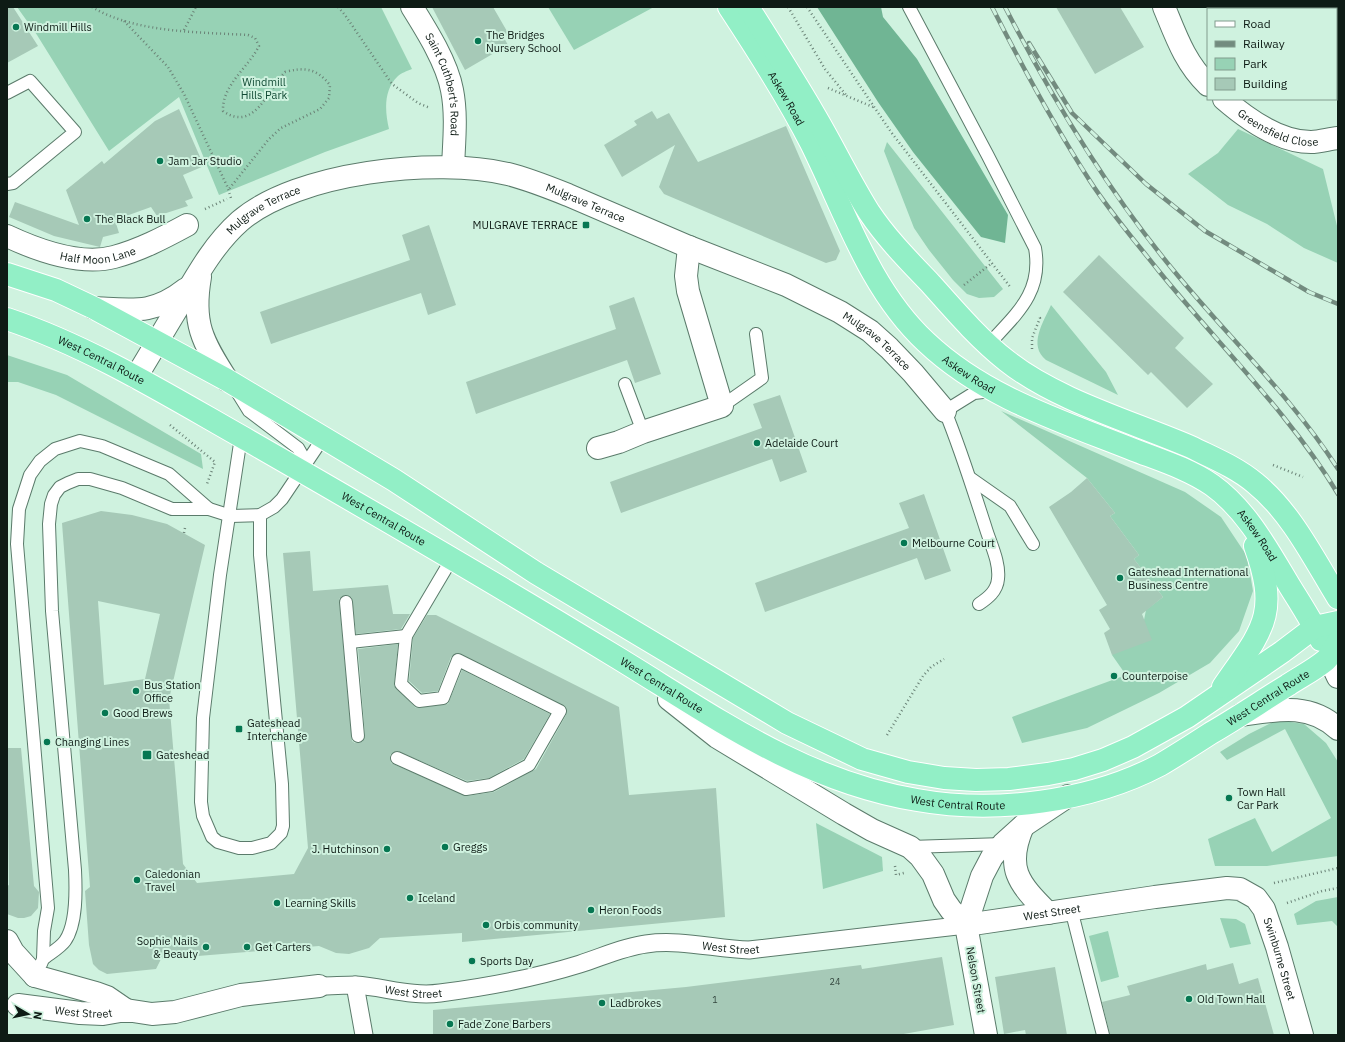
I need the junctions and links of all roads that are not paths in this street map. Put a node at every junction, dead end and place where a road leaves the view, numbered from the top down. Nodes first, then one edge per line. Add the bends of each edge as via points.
1 (412, 7) edge
2 (729, 7) edge
3 (748, 7) edge
4 (909, 7) edge
5 (1164, 7) edge
6 (1207, 84) edge
7 (7, 93) edge
8 (1225, 100) edge
9 (1338, 138) edge
10 (454, 167) junction
11 (7, 184) edge
12 (186, 225) road end
13 (7, 236) edge
14 (689, 247) junction
15 (202, 268) junction
16 (7, 274) edge
17 (190, 286) junction
18 (94, 308) junction
19 (7, 319) edge
20 (756, 334) dead end
21 (157, 342) junction
22 (988, 345) junction
23 (136, 377) junction
24 (229, 382) junction
25 (625, 384) dead end
26 (994, 391) junction
27 (722, 406) junction
28 (945, 411) junction
29 (643, 432) junction
30 (241, 437) junction
31 (323, 438) junction
32 (598, 448) dead end
33 (301, 471) junction
34 (970, 478) junction
35 (205, 505) junction
36 (260, 515) junction
37 (230, 516) junction
38 (1244, 516) junction
39 (1033, 544) dead end
40 (451, 560) junction
41 (1338, 598) edge
42 (346, 602) dead end
43 (979, 604) dead end
44 (1338, 622) edge
45 (1315, 627) junction
46 (406, 636) junction
47 (350, 642) junction
48 (613, 655) junction
49 (1335, 659) edge
50 (1215, 697) junction
51 (1241, 716) junction
52 (1338, 729) edge
53 (358, 736) dead end
54 (397, 758) dead end
55 (1069, 796) junction
56 (1023, 826) junction
57 (1003, 844) junction
58 (910, 847) junction
59 (1246, 891) joint
60 (1071, 909) junction
61 (1048, 912) junction
62 (966, 925) junction
63 (7, 941) edge
64 (39, 968) junction
65 (319, 986) joint
66 (355, 986) junction
67 (12, 1010) edge
68 (126, 1010) junction
69 (364, 1035) edge
70 (986, 1035) edge
71 (1103, 1035) edge
72 (1302, 1035) edge

1 - 10 street, Saint Cuthbert's Road via 426,30 452,90 455,118
2 - 26 highway, Askew Road via 804,129 870,266 888,296 912,328 939,355 976,382
3 - 22 highway, Askew Road via 815,115 869,212 888,239
4 - 22 lane via 1035,248 1038,264 1032,290 1025,304
5 - 6 street via 1184,56
7 - 11 lane via 30,81 75,132 13,183
8 - 9 street, Greensfield Close via 1281,137 1310,142
10 - 14 street, Mulgrave Terrace via 507,174 528,180
10 - 15 street, Mulgrave Terrace via 389,171 321,182 275,198 240,221 217,246
12 - 13 street, Half Moon Lane via 150,245 112,258 83,259 55,255
14 - 27 street via 686,276 688,290
14 - 28 street, Mulgrave Terrace via 786,285 840,312 870,331 913,373
15 - 17 street, Mulgrave Terrace
15 - 24 street, Mulgrave Terrace via 197,304 198,322 205,344
16 - 18 highway, West Central Route via 56,290
17 - 18 street, Mulgrave Terrace via 168,302 147,309
17 - 21 street, Mulgrave Terrace
18 - 21 highway, West Central Route
19 - 23 highway, West Central Route via 38,329
20 - 27 lane via 762,378
21 - 23 street, Mulgrave Terrace
21 - 24 highway, West Central Route
22 - 41 highway, Askew Road via 1008,362 1046,385 1207,454 1242,472 1275,503
23 - 30 highway, West Central Route
24 - 31 highway, West Central Route
24 - 33 lane via 249,411 298,448 302,455
25 - 29 lane
26 - 28 lane via 974,393
26 - 38 highway, Askew Road via 1021,405 1197,476 1227,497
27 - 29 street
28 - 34 lane
29 - 32 street
30 - 33 highway, West Central Route
30 - 37 lane
31 - 33 lane
31 - 50 highway, West Central Route via 394,480 536,573 642,638 787,723 862,759 908,772 944,778 976,780 1048,774 1088,764 1133,747 1187,717
33 - 36 lane via 282,499
33 - 40 highway, West Central Route
34 - 39 lane via 1010,506
34 - 43 lane via 998,572 996,588
35 - 37 lane
35 - 64 lane via 172,509 122,488 90,479 78,479 60,487 54,495 49,524 52,611 75,893 73,914 65,941
35 - 64 lane via 169,474 102,446 80,441 62,446 48,455 34,468 26,484 19,509 17,544 48,908
36 - 37 lane
36 - 37 lane via 260,555 282,784 283,826 281,833 271,843 252,848 228,846 212,837 203,816 201,802 203,718 220,575
38 - 45 highway, Askew Road
38 - 50 highway via 1261,563 1268,602 1264,621 1255,640
40 - 46 lane
40 - 48 highway, West Central Route
42 - 47 lane
44 - 45 highway
45 - 49 highway, Askew Road
45 - 50 highway, West Central Route
46 - 47 lane
46 - 54 lane via 401,684 419,701 443,698 458,660 560,711 529,765 491,785 466,789
47 - 53 lane
48 - 55 highway, West Central Route via 776,754 870,790 918,801 964,806 1024,804
48 - 58 street via 718,737 844,814
49 - 51 highway, West Central Route
51 - 52 street via 1281,709 1298,710 1311,713
51 - 55 highway, West Central Route via 1158,766 1112,786
55 - 56 street
56 - 57 street
56 - 61 street via 1016,842 1015,868 1025,889
57 - 58 lane
57 - 62 street via 992,857 982,876
58 - 62 street via 930,869 951,910
59 - 60 street, West Street via 1227,888
59 - 72 street, Swinburne Street via 1256,898 1264,909
60 - 61 street, West Street
60 - 71 lane
61 - 62 street, West Street
62 - 66 street, West Street via 749,950 647,944 619,950 530,978 439,993 418,994
62 - 70 street, Nelson Street
63 - 64 street via 13,952
64 - 67 street
64 - 68 street, West Street via 107,997
65 - 66 street, West Street
65 - 68 street, West Street via 241,995 175,1012 152,1014
66 - 69 street
67 - 68 street, West Street via 103,1014

